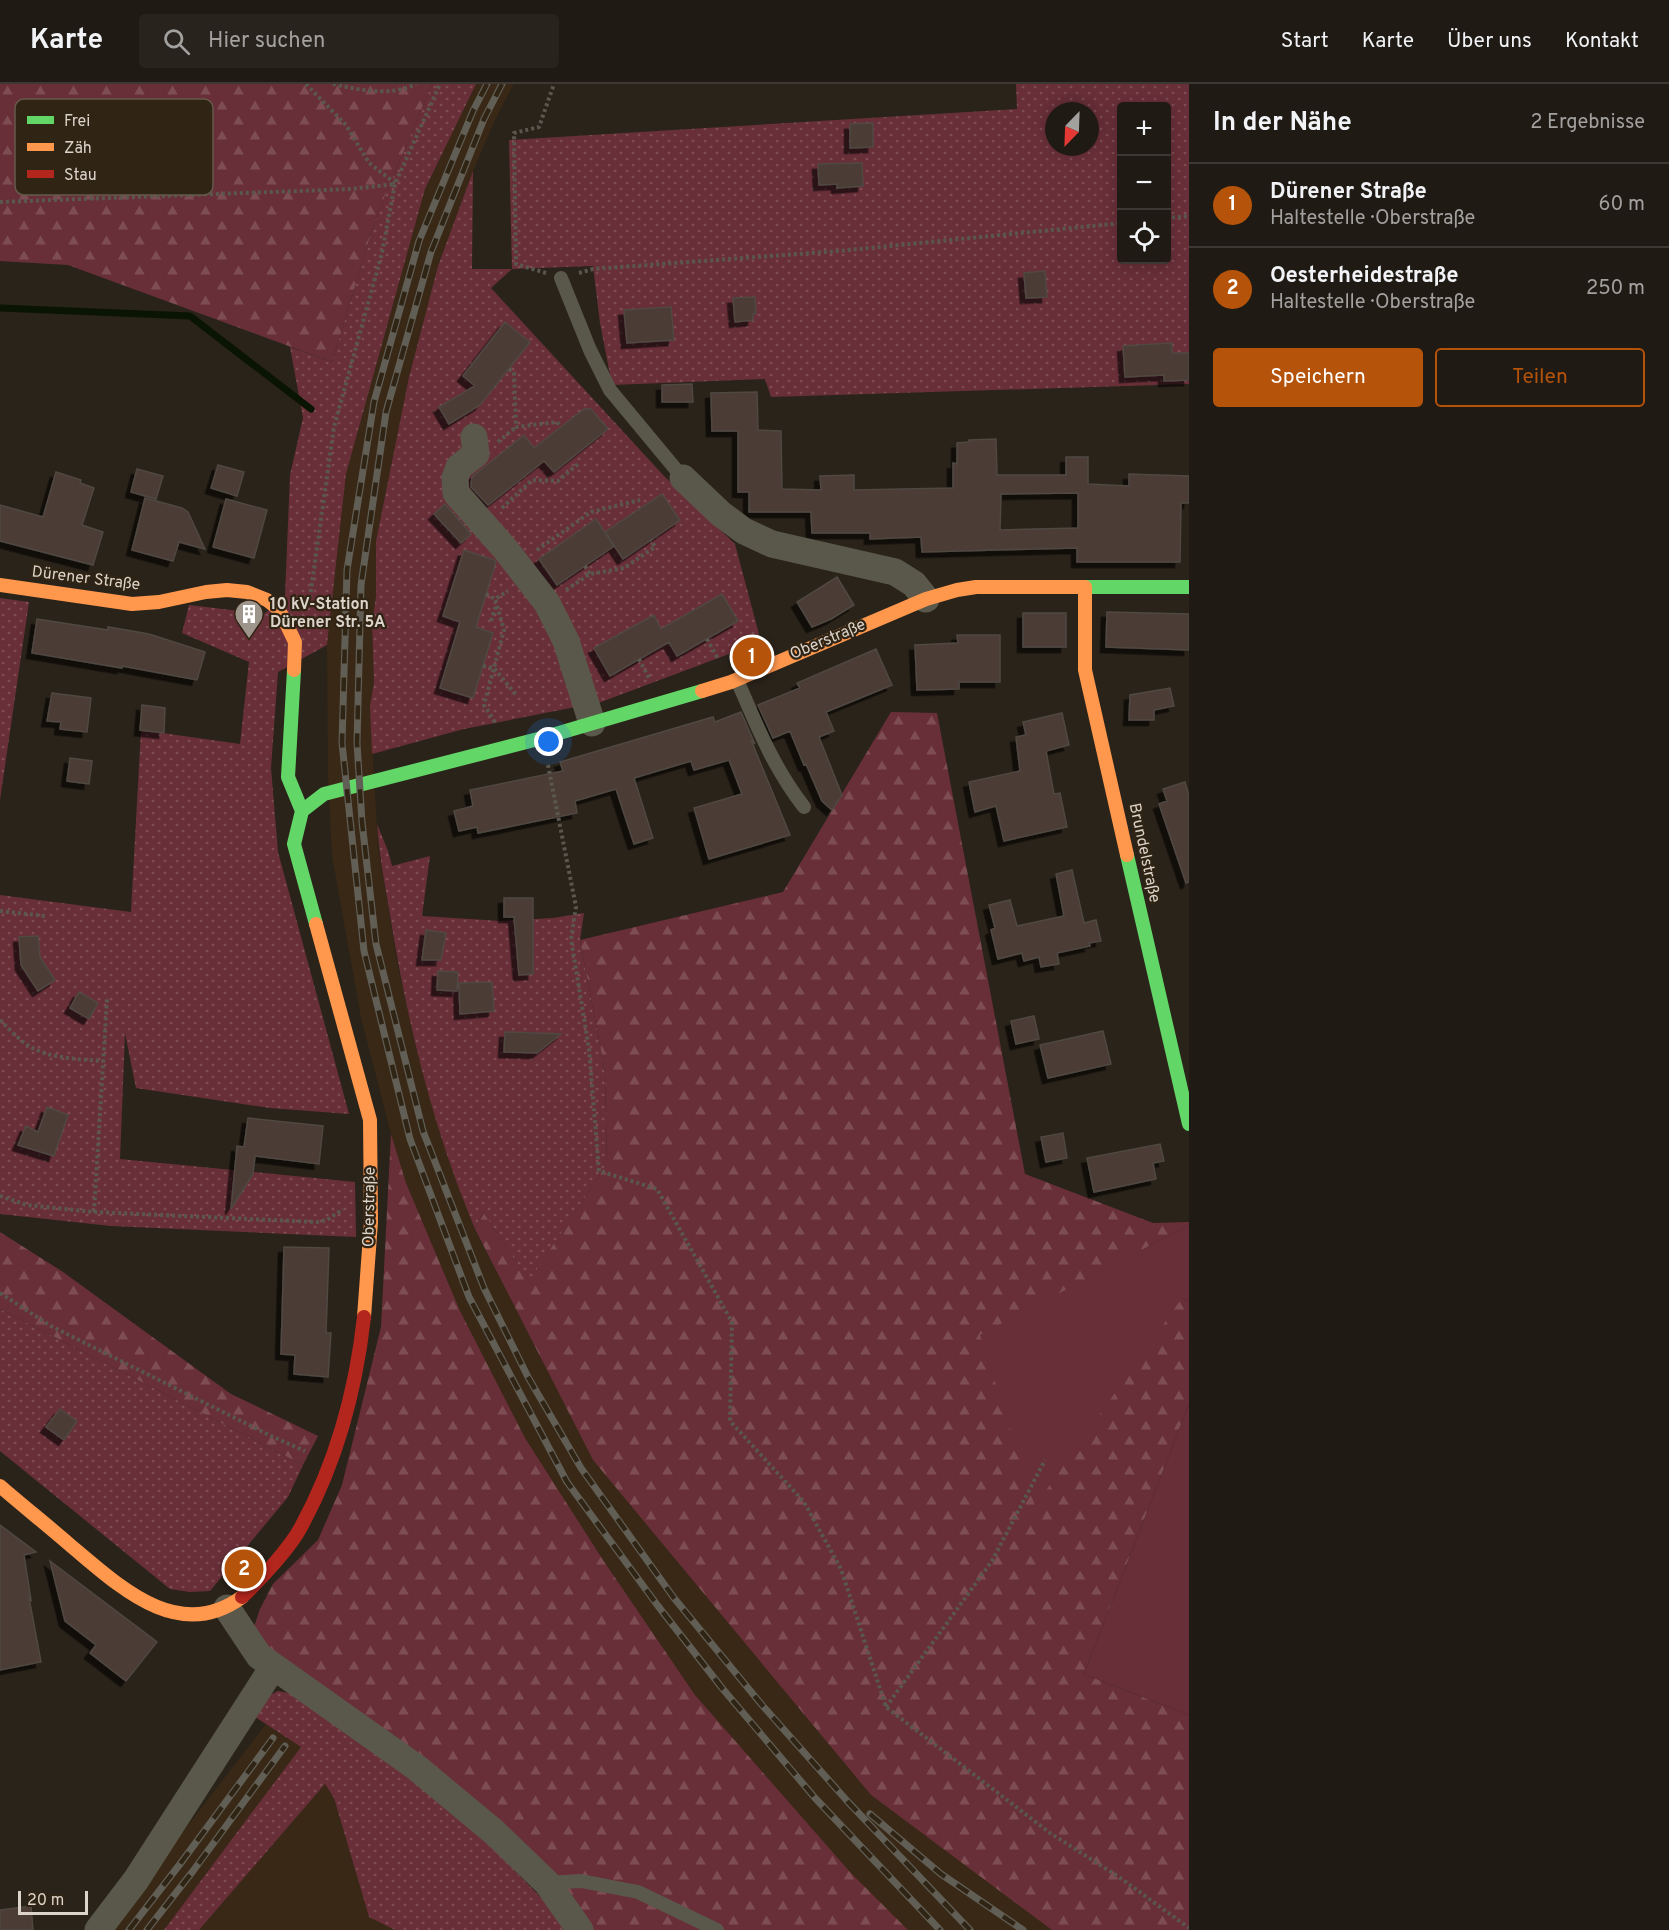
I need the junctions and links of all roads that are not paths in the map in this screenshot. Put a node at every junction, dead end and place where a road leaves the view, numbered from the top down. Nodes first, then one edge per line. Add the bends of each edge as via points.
1 (561, 278) road end
2 (474, 437) dead end
3 (683, 478) joint
4 (0, 585) edge
5 (1085, 587) junction
6 (1189, 587) edge
7 (926, 599) junction
8 (737, 680) junction
9 (592, 723) junction
10 (804, 807) dead end
11 (302, 811) junction
12 (1189, 1124) edge
13 (0, 1486) edge
14 (227, 1608) junction
15 (273, 1667) junction
16 (547, 1883) junction
17 (98, 1930) edge
18 (580, 1930) edge
19 (717, 1930) edge

1 - 3 lane via 610,390
2 - 9 street via 476,454 459,467 456,493 547,603 566,641
3 - 7 street via 721,514 753,535 772,544 895,572 914,584
4 - 11 street, Dürener Straße via 132,604 227,590 267,600 276,607 294,642 288,777
5 - 6 street, Oberstraße
5 - 7 street, Oberstraße via 976,587
5 - 12 street, Brundelstraße via 1085,670
7 - 8 street, Oberstraße
8 - 9 street, Oberstraße
8 - 10 lane via 773,761
9 - 11 street, Oberstraße via 324,794
11 - 14 street, Oberstraße via 294,844 370,1120 369,1260 361,1344 330,1463 299,1529 258,1583
13 - 14 street, Oberstraße via 135,1596 181,1615
14 - 15 street via 259,1656
15 - 16 street via 417,1768 494,1832
15 - 17 street via 136,1880
16 - 18 street
16 - 19 lane via 581,1881 638,1892

